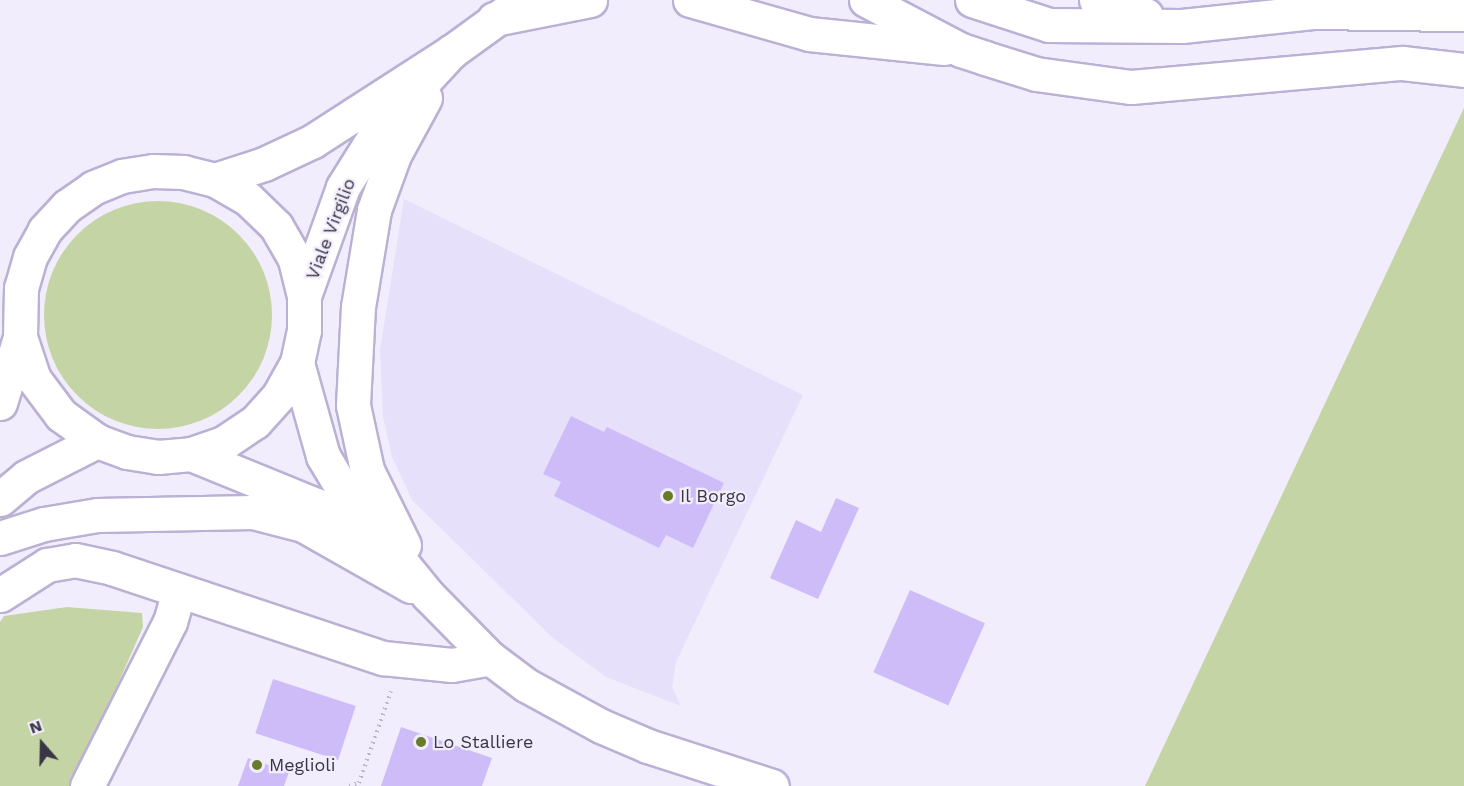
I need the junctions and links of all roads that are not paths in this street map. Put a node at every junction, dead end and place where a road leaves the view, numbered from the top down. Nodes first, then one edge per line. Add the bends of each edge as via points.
1 (522, 0) edge
2 (590, 0) edge
3 (690, 0) edge
4 (866, 0) edge
5 (972, 0) edge
6 (1096, 0) edge
7 (1464, 14) edge
8 (494, 19) junction
9 (1182, 26) junction
10 (961, 50) junction
11 (451, 52) junction
12 (1464, 70) edge
13 (214, 180) junction
14 (10, 289) edge
15 (304, 296) junction
16 (20, 338) junction
17 (297, 363) junction
18 (0, 403) edge
19 (97, 441) junction
20 (191, 453) junction
21 (0, 499) edge
22 (0, 538) edge
23 (179, 591) junction
24 (0, 595) edge
25 (428, 596) junction
26 (490, 658) junction
27 (87, 786) edge
28 (772, 786) edge

1 - 8 main road, Viale Virgilio
2 - 8 main road
3 - 10 main road via 808,34
4 - 10 main road
5 - 9 main road via 1049,25
6 - 9 main road
7 - 9 main road via 1312,12
8 - 11 main road, Viale Virgilio
10 - 12 main road via 1036,74 1131,87 1402,63
11 - 13 main road, Viale Virgilio via 313,141 264,164
11 - 15 main road, Viale Virgilio via 378,131 343,187
11 - 25 main road via 394,155 374,210 358,307 353,405 367,470
13 - 14 main road via 184,172 153,171 93,188 67,206 45,230
13 - 15 main road via 248,199 276,226 295,259
14 - 16 main road
15 - 17 main road via 304,330
16 - 18 main road
16 - 19 main road via 41,388 61,415
17 - 20 main road via 279,395 255,422 225,442
17 - 25 main road via 322,456 345,493
19 - 20 main road via 127,452 158,457
19 - 21 main road via 26,477
20 - 25 main road via 316,505
22 - 25 main road via 44,524 97,515 253,512 303,525
23 - 24 main road via 75,560 47,565
23 - 26 main road via 401,662 452,665
23 - 27 main road via 170,622
25 - 26 main road
26 - 28 main road via 526,685 601,726 648,746

